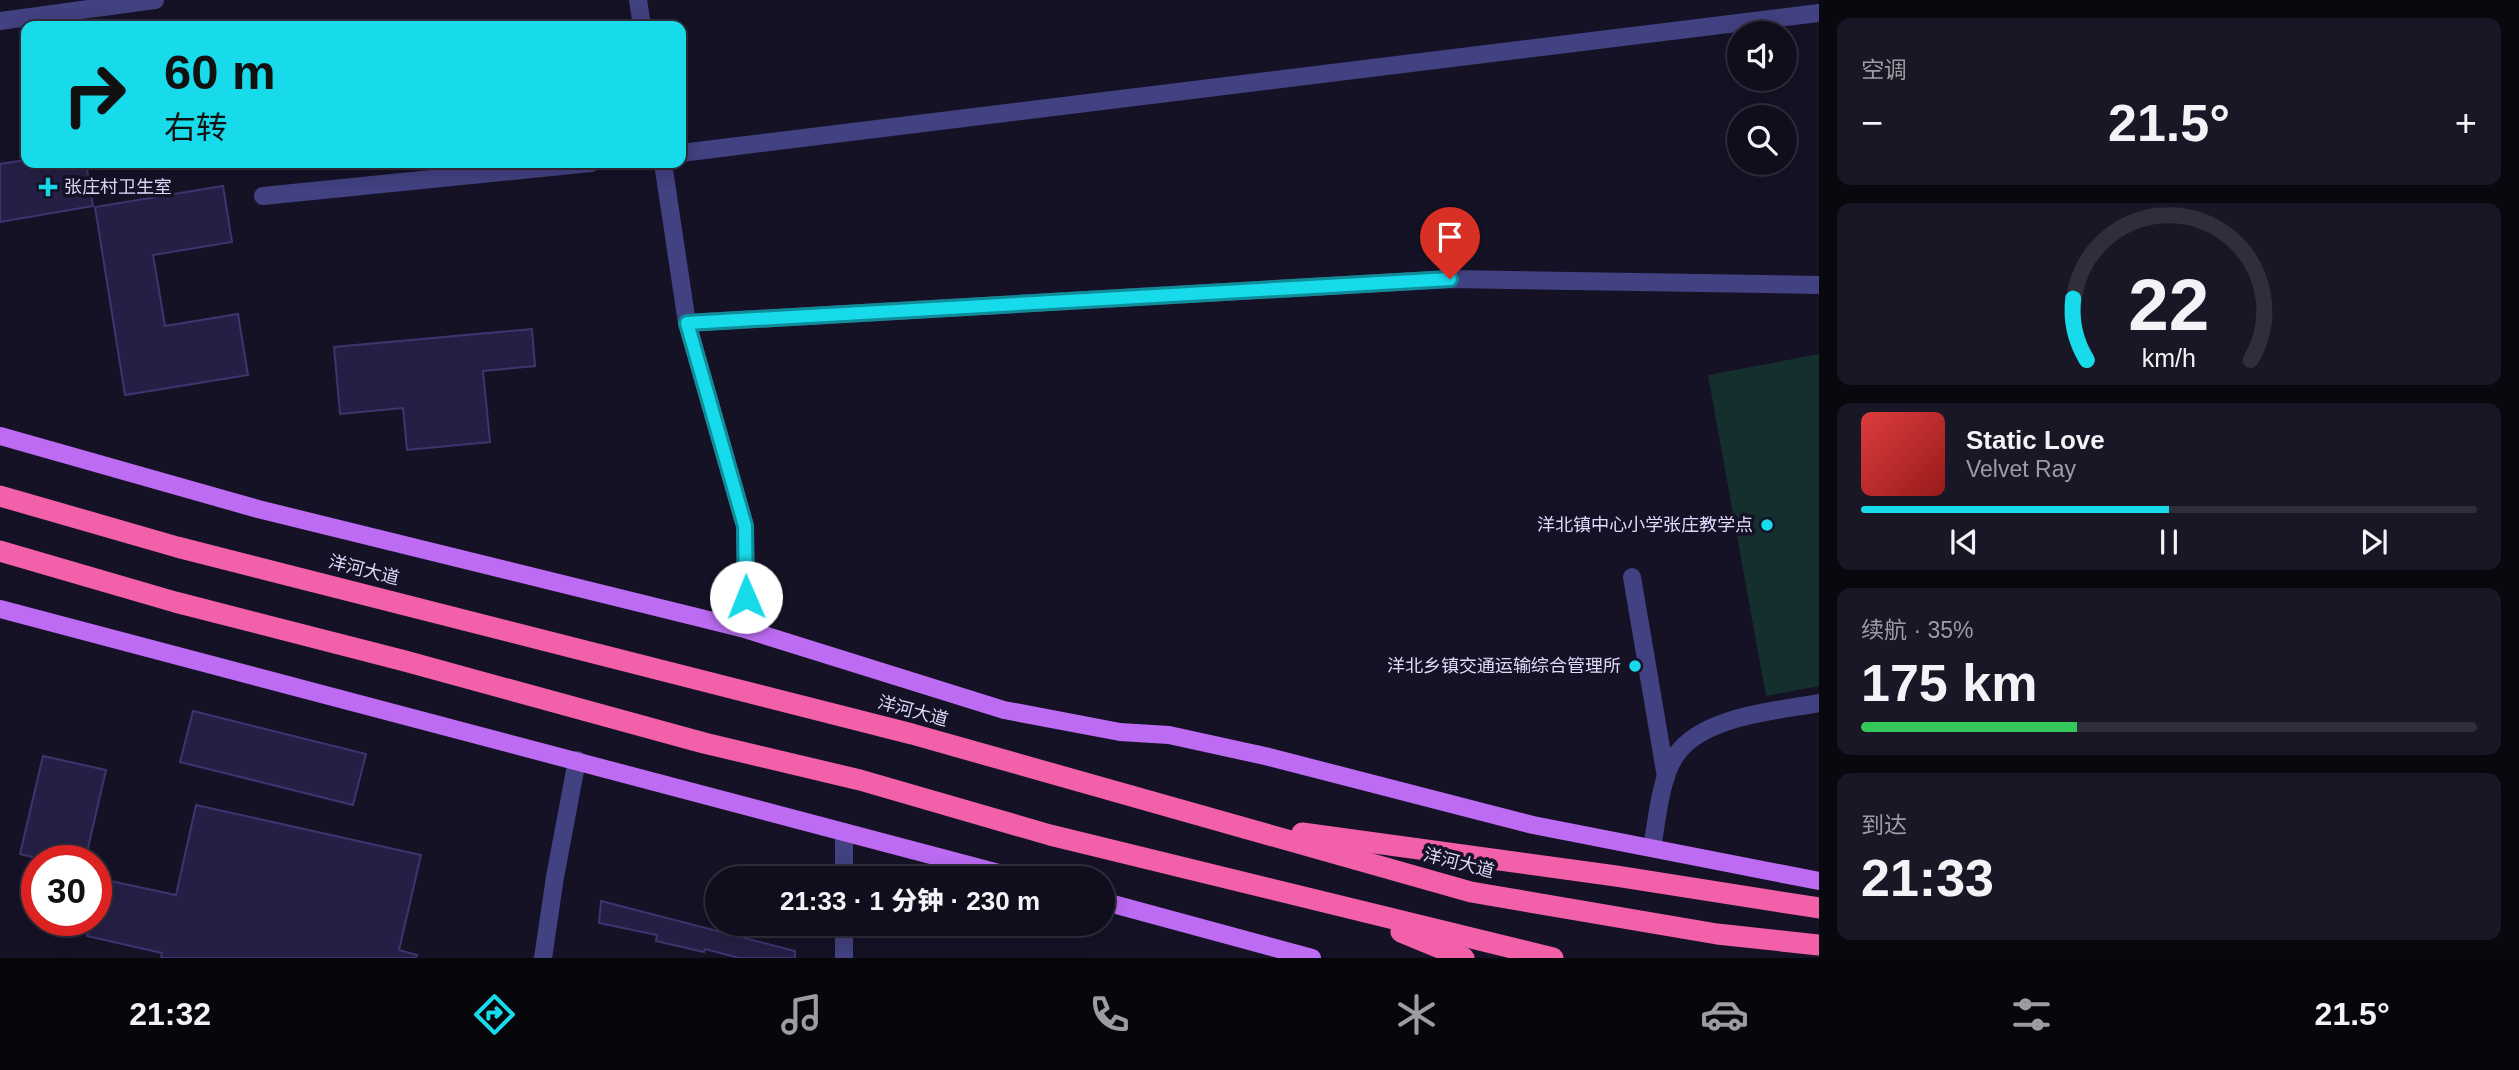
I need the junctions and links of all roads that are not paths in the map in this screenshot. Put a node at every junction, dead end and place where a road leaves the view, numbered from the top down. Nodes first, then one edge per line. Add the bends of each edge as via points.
1 (155, 0) edge
2 (638, 0) edge
3 (1819, 13) edge
4 (0, 21) edge
5 (641, 21) edge
6 (686, 152) edge
7 (541, 168) edge
8 (664, 168) edge
9 (263, 196) dead end
10 (1819, 285) edge
11 (687, 323) junction
12 (0, 436) edge
13 (0, 496) edge
14 (0, 551) edge
15 (1632, 577) dead end
16 (0, 609) edge
17 (741, 628) junction
18 (1819, 703) edge
19 (577, 760) junction
20 (1666, 777) junction
21 (1224, 822) junction
22 (844, 832) junction
23 (1652, 848) junction
24 (844, 866) edge
25 (973, 866) edge
26 (1819, 881) edge
27 (1115, 905) edge
28 (1338, 906) junction
29 (1819, 908) edge
30 (844, 936) edge
31 (1819, 945) edge
32 (543, 958) edge
33 (844, 958) edge
34 (1312, 958) edge
35 (1464, 958) edge
36 (1553, 958) edge

1 - 4 street
2 - 5 street
3 - 6 street
7 - 9 street
8 - 11 street
10 - 11 street via 1450,279
11 - 17 street via 745,526 746,597
12 - 17 main road, 洋河大道 via 258,509
13 - 21 highway, 洋河大道 via 177,547 912,734
14 - 28 highway via 175,602 860,780 1049,835
15 - 20 street
16 - 19 main road
17 - 23 main road, 洋河大道 via 1004,710 1120,733 1169,735 1533,825
18 - 20 street via 1723,722 1676,754
19 - 22 main road
19 - 32 street
20 - 23 street
21 - 29 highway
21 - 31 highway, 洋河大道 via 1471,892 1717,934
22 - 24 street
22 - 25 main road
23 - 26 main road, 洋河大道
27 - 34 main road
28 - 35 highway
28 - 36 highway
30 - 33 street

